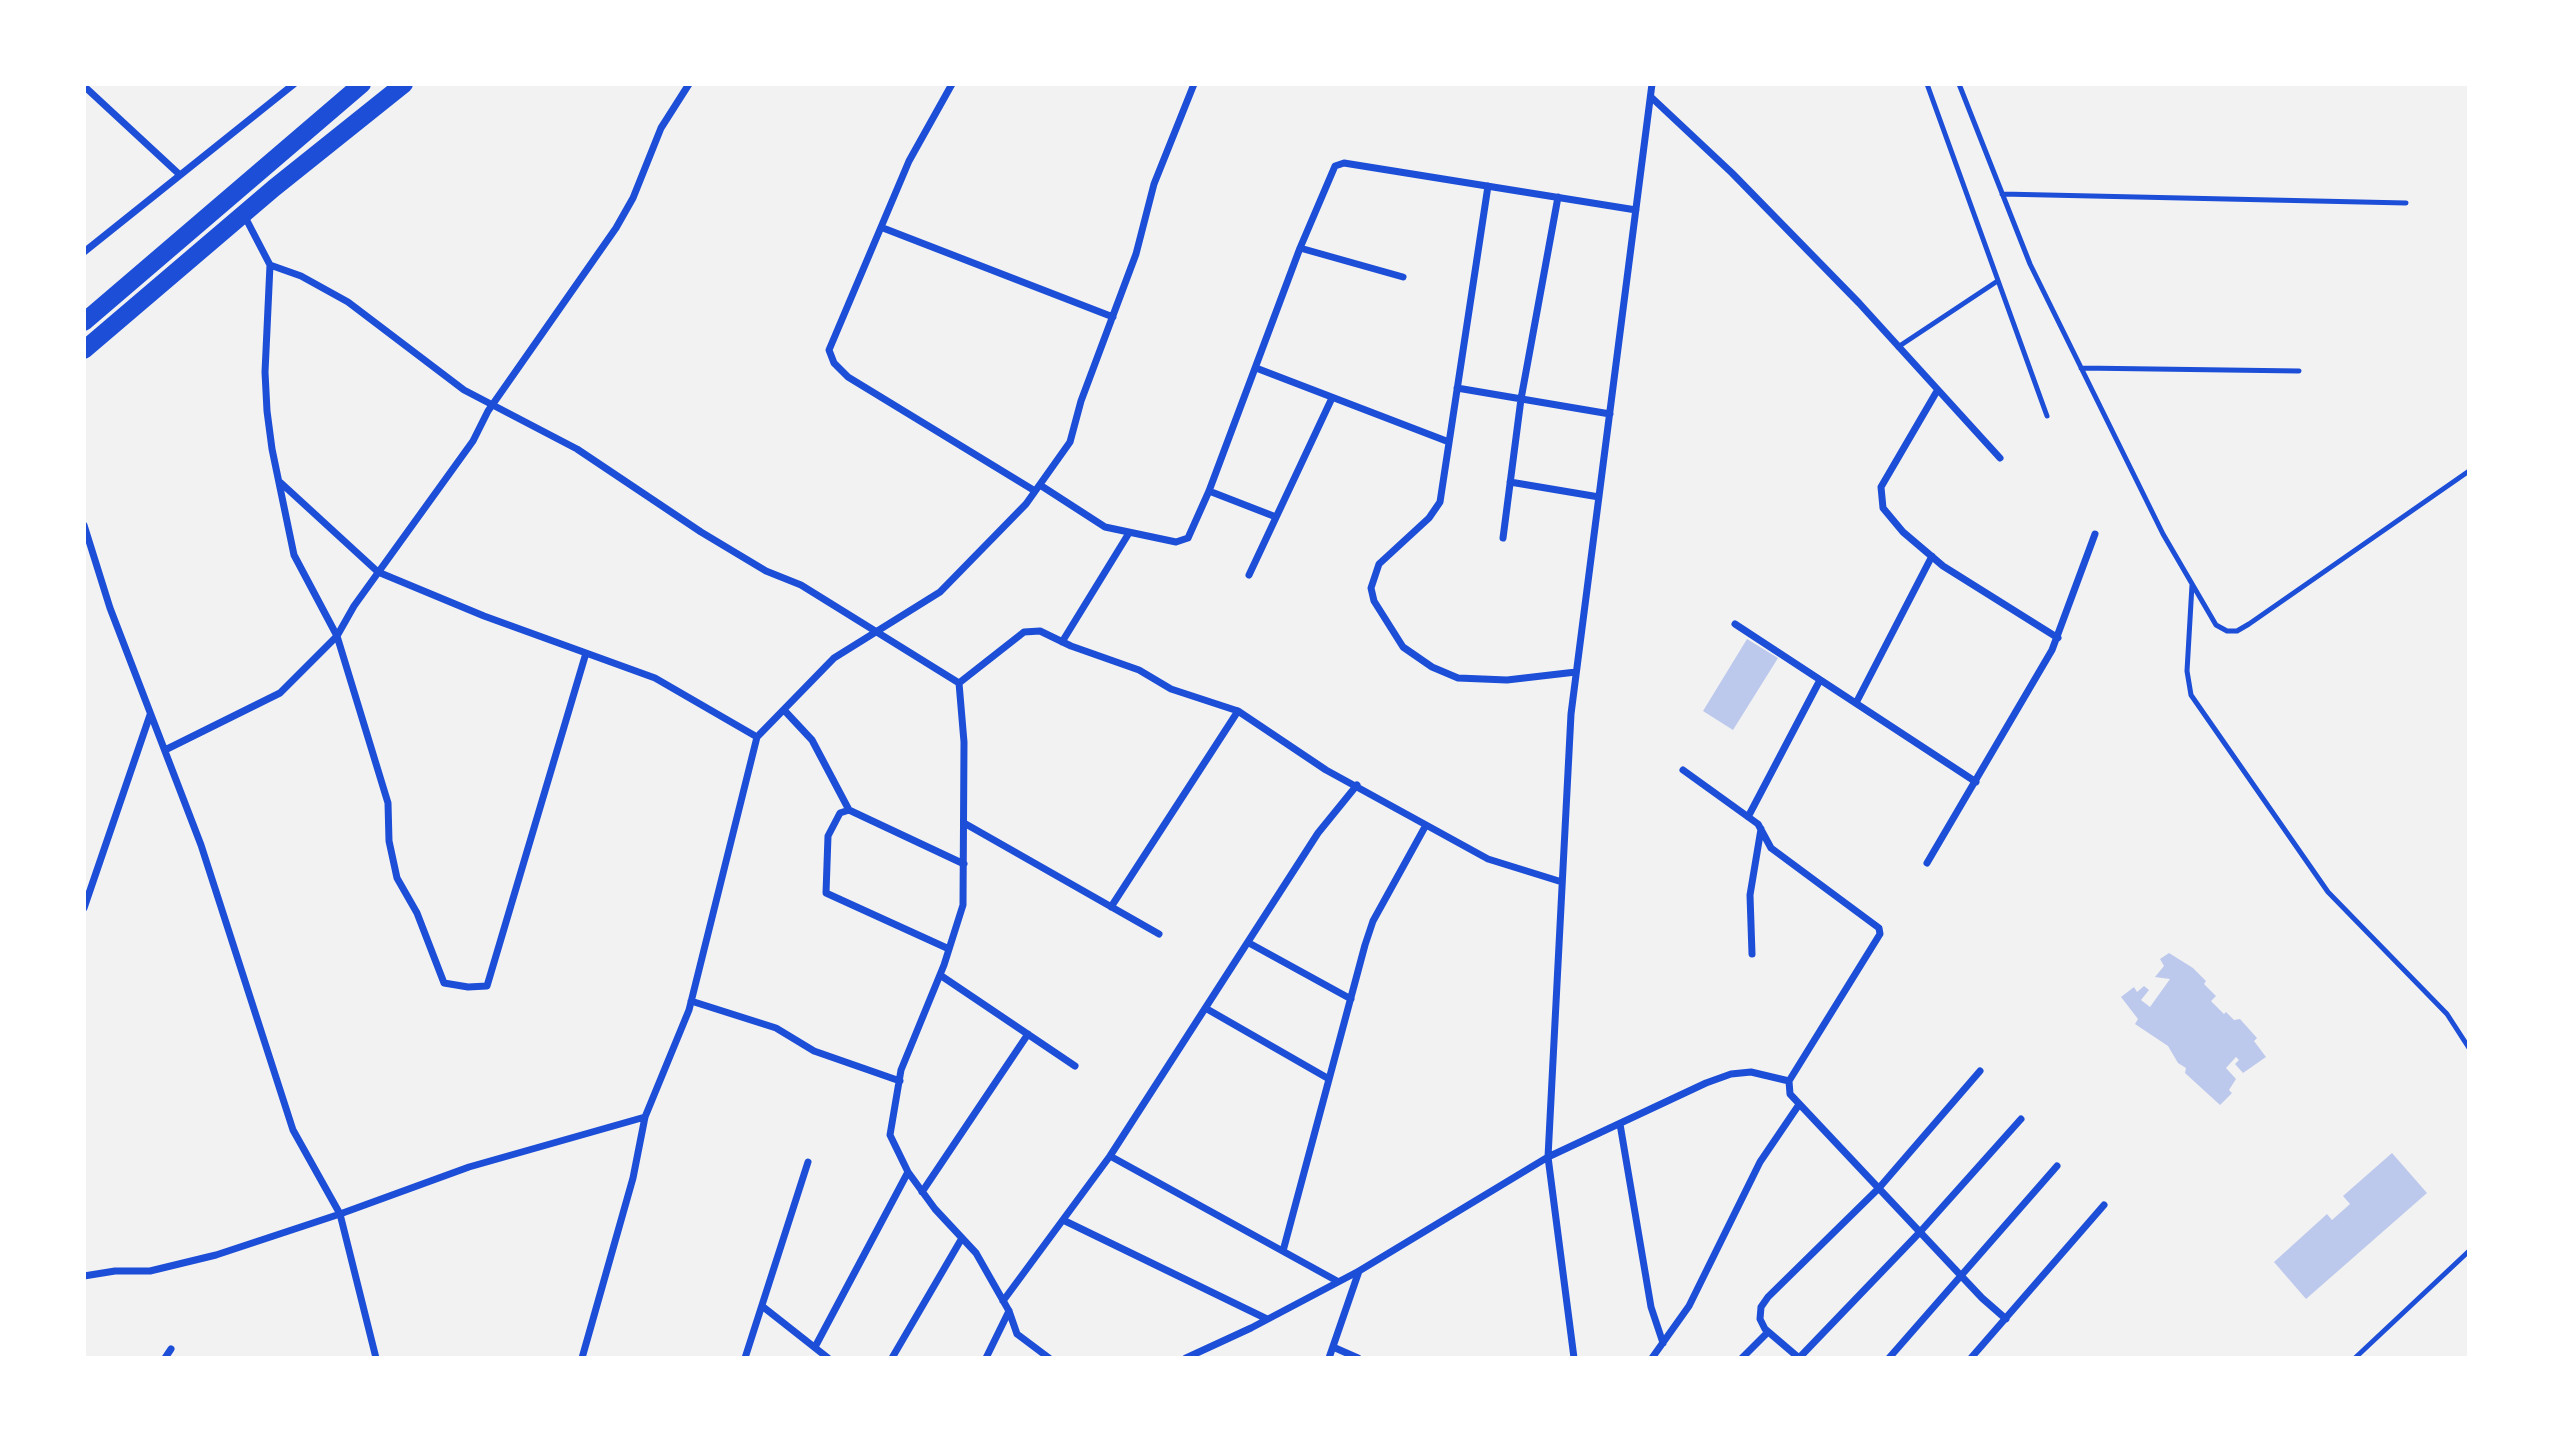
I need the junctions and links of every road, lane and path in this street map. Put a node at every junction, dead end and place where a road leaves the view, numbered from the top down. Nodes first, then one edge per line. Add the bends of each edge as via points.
1 (294, 84) edge
2 (362, 84) edge
3 (404, 84) edge
4 (689, 84) edge
5 (952, 84) edge
6 (1194, 84) edge
7 (1652, 84) edge
8 (1927, 84) edge
9 (1959, 84) edge
10 (84, 86) edge
11 (1651, 97) junction
12 (180, 175) junction
13 (1488, 186) junction
14 (2002, 194) junction
15 (1558, 197) junction
16 (2406, 202) dead end
17 (1636, 210) junction
18 (244, 215) junction
19 (883, 228) junction
20 (1300, 248) junction
21 (84, 252) edge
22 (270, 265) junction
23 (1403, 277) dead end
24 (1996, 282) junction
25 (1113, 317) junction
26 (84, 323) edge
27 (1898, 347) junction
28 (84, 350) edge
29 (1255, 368) junction
30 (2081, 368) junction
31 (2299, 371) dead end
32 (1457, 388) junction
33 (1937, 391) junction
34 (1332, 398) junction
35 (1521, 399) junction
36 (493, 404) junction
37 (1609, 414) junction
38 (2047, 416) dead end
39 (1449, 442) junction
40 (2000, 458) dead end
41 (2469, 471) edge
42 (280, 482) junction
43 (1510, 482) junction
44 (1037, 488) junction
45 (1209, 491) junction
46 (1599, 497) junction
47 (1276, 517) junction
48 (84, 525) edge
49 (1129, 533) junction
50 (2095, 534) dead end
51 (1503, 538) dead end
52 (1932, 556) junction
53 (378, 572) junction
54 (1249, 575) dead end
55 (2192, 585) junction
56 (1735, 624) dead end
57 (878, 632) junction
58 (337, 636) junction
59 (2058, 638) junction
60 (1062, 642) junction
61 (586, 653) junction
62 (1576, 672) junction
63 (1820, 680) junction
64 (959, 683) junction
65 (1856, 703) junction
66 (784, 710) junction
67 (1238, 711) junction
68 (150, 714) junction
69 (757, 737) junction
70 (165, 750) junction
71 (1683, 771) dead end
72 (1976, 782) junction
73 (1357, 785) junction
74 (849, 810) junction
75 (1748, 817) junction
76 (964, 823) junction
77 (1426, 825) junction
78 (1761, 829) junction
79 (1927, 863) dead end
80 (964, 864) junction
81 (1562, 882) junction
82 (1111, 907) junction
83 (84, 908) edge
84 (1159, 934) dead end
85 (1249, 943) junction
86 (949, 949) junction
87 (1752, 954) dead end
88 (940, 975) junction
89 (1351, 999) junction
90 (691, 1001) junction
91 (1207, 1009) junction
92 (1028, 1034) junction
93 (2469, 1048) edge
94 (1075, 1066) dead end
95 (1980, 1072) dead end
96 (1329, 1079) junction
97 (900, 1080) junction
98 (1789, 1081) junction
99 (1798, 1105) junction
100 (645, 1117) junction
101 (2021, 1119) dead end
102 (1620, 1124) junction
103 (1110, 1156) junction
104 (1548, 1157) junction
105 (808, 1162) dead end
106 (2057, 1166) dead end
107 (908, 1172) junction
108 (1879, 1188) junction
109 (922, 1192) junction
110 (2104, 1205) dead end
111 (340, 1214) junction
112 (1063, 1220) junction
113 (1920, 1232) junction
114 (962, 1238) junction
115 (1283, 1251) junction
116 (2469, 1251) edge
117 (1359, 1271) junction
118 (84, 1276) edge
119 (1961, 1276) junction
120 (1337, 1281) junction
121 (1003, 1301) junction
122 (762, 1306) junction
123 (1009, 1311) junction
124 (1267, 1319) junction
125 (2006, 1319) junction
126 (1768, 1332) junction
127 (1663, 1343) junction
128 (815, 1347) junction
129 (1333, 1347) junction
130 (171, 1349) dead end
131 (165, 1358) edge
132 (376, 1358) edge
133 (582, 1358) edge
134 (745, 1358) edge
135 (828, 1358) edge
136 (892, 1358) edge
137 (986, 1358) edge
138 (1049, 1358) edge
139 (1186, 1358) edge
140 (1329, 1358) edge
141 (1358, 1358) edge
142 (1574, 1358) edge
143 (1652, 1358) edge
144 (1742, 1358) edge
145 (1799, 1358) edge
146 (1889, 1358) edge
147 (1971, 1358) edge
148 (2355, 1358) edge

1 - 12 street
2 - 26 main road
3 - 18 main road
4 - 36 street via 661,128 616,228
5 - 19 street via 909,161
6 - 25 street via 1159,171
7 - 11 street
8 - 24 lane
9 - 14 lane
10 - 12 street
11 - 17 street
11 - 27 street via 1732,173
12 - 21 street
13 - 15 street
13 - 20 street via 1345,163 1335,166
13 - 32 street
14 - 16 lane
14 - 30 lane
15 - 17 street
15 - 35 street
17 - 37 street
18 - 22 street
18 - 28 main road
19 - 25 street
19 - 44 street via 829,350 834,363 849,377
20 - 23 street
20 - 29 street
22 - 36 street via 348,302 464,390
22 - 42 street via 265,372
24 - 27 lane
24 - 38 lane
25 - 44 street via 1070,442
27 - 33 street
29 - 34 street
29 - 45 street
30 - 31 lane
30 - 55 lane
32 - 35 street
32 - 39 street
33 - 40 street
33 - 52 street via 1881,487 1880,497 1882,508 1903,532
34 - 39 street
34 - 47 street
35 - 37 street
35 - 43 street
36 - 53 street via 473,442
36 - 57 street via 577,449 766,571 801,585
37 - 46 street
39 - 62 street via 1440,502 1379,564 1371,588 1374,601 1403,647 1458,678 1507,680
41 - 55 lane via 2237,631 2216,625
42 - 53 street
42 - 58 street via 294,555
43 - 46 street
43 - 51 street
44 - 49 street via 1105,527
44 - 57 street via 940,592
45 - 47 street
45 - 49 street via 1183,541
46 - 62 street
47 - 54 street
48 - 68 street
49 - 60 street
50 - 59 street
52 - 59 street
52 - 65 street
53 - 58 street
53 - 61 street
55 - 93 lane via 2187,671 2191,695 2328,892 2447,1014
56 - 63 street
57 - 64 street
57 - 66 street via 834,658
58 - 61 street via 388,803 389,841 397,878 417,913 444,983 468,987 487,986
58 - 70 street via 280,693
59 - 72 street
60 - 64 street via 1040,631 1024,632
60 - 67 street via 1139,670 1171,689
61 - 69 street via 655,678
62 - 81 street
63 - 65 street
63 - 75 street
64 - 76 street
65 - 72 street
66 - 69 street
66 - 74 street via 812,740
67 - 73 street via 1326,770
67 - 82 street
68 - 70 street
68 - 83 street
69 - 90 street
70 - 111 street via 201,845 293,1130
71 - 75 street
72 - 79 street
73 - 77 street
73 - 85 street via 1318,833
74 - 80 street
74 - 86 street via 840,813 828,836 826,893
75 - 78 street
76 - 80 street
76 - 82 street
77 - 81 street via 1488,859
77 - 89 street via 1373,921
78 - 87 street via 1750,895
78 - 98 street via 1771,848 1879,928 1880,934
80 - 86 street via 964,905
81 - 104 street
82 - 84 street
85 - 89 street
85 - 91 street
86 - 88 street
88 - 92 street
88 - 97 street
89 - 96 street
90 - 97 street via 776,1028 814,1051
90 - 100 street
91 - 96 street
91 - 103 street
92 - 94 street
92 - 109 street
95 - 108 street
96 - 115 street
97 - 107 street via 890,1135
98 - 99 street via 1790,1094
98 - 102 street via 1751,1072 1731,1074
99 - 108 street
99 - 127 street via 1760,1162 1689,1306
100 - 111 street via 469,1167
100 - 133 street via 633,1178
101 - 113 street
102 - 104 street
102 - 127 street via 1651,1307
103 - 112 street
103 - 115 street
104 - 117 street
104 - 142 street
105 - 122 street
106 - 119 street
107 - 109 street
107 - 128 street
108 - 113 street
108 - 126 street via 1768,1297 1760,1319
109 - 114 street
110 - 125 street
111 - 118 street via 216,1255 150,1271
111 - 132 street
112 - 121 street
112 - 124 street
113 - 119 street
113 - 145 street
114 - 121 street via 976,1253
114 - 136 street
115 - 120 street
116 - 148 lane
117 - 120 street
117 - 129 street
119 - 125 street
119 - 146 street
120 - 124 street
121 - 123 street
122 - 128 street
122 - 134 street
123 - 137 street
123 - 138 street via 1017,1334
124 - 139 street
125 - 147 street
126 - 144 street
126 - 145 street
127 - 143 street
128 - 135 street
129 - 140 street
129 - 141 street
130 - 131 street

